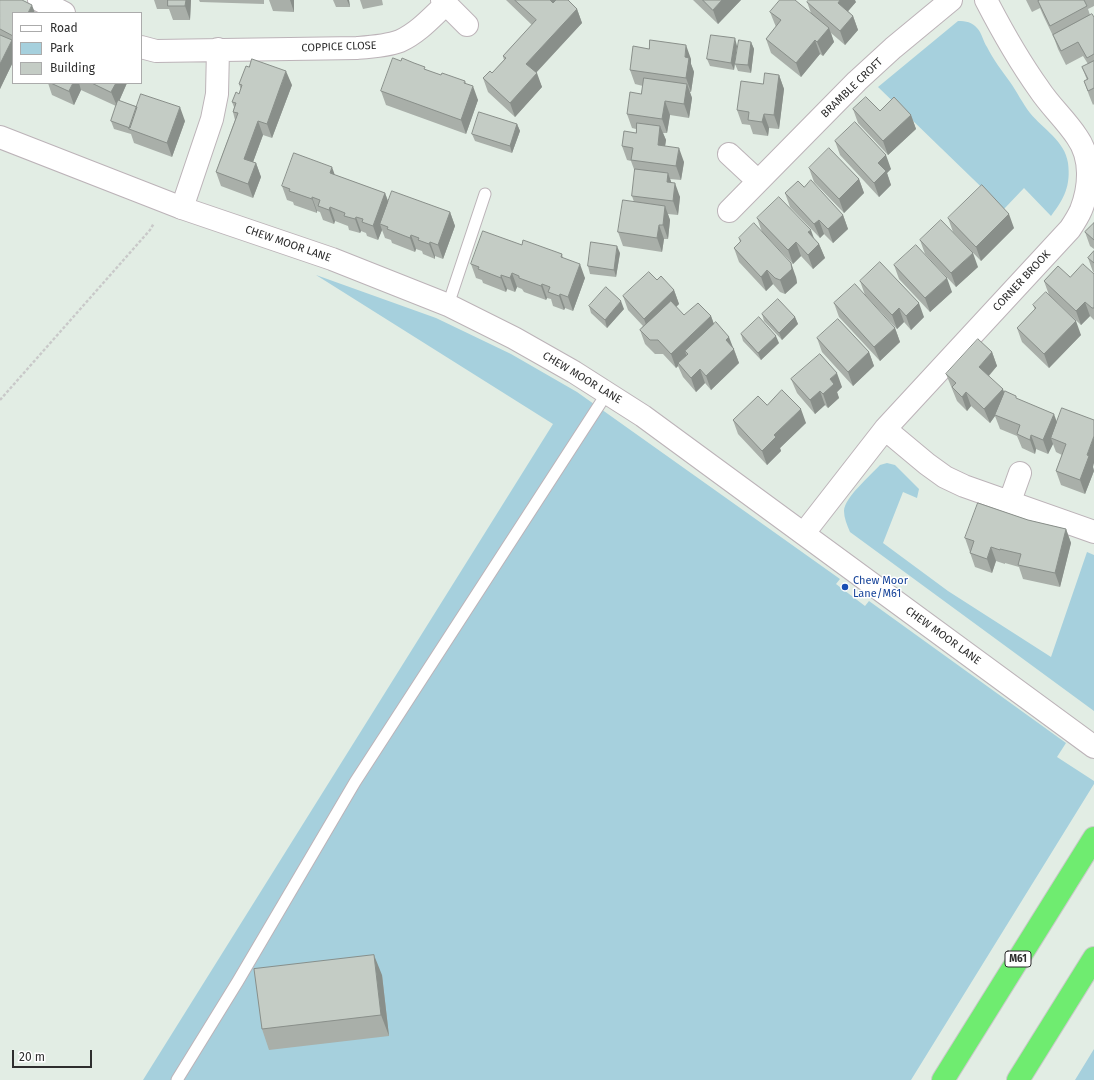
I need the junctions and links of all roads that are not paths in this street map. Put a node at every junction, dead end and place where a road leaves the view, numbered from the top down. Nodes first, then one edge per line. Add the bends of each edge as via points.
1 (39, 0) edge
2 (951, 0) edge
3 (986, 0) edge
4 (444, 2) edge
5 (62, 12) edge
6 (467, 25) dead end
7 (142, 47) edge
8 (218, 49) junction
9 (0, 137) edge
10 (729, 154) dead end
11 (758, 181) junction
12 (485, 194) dead end
13 (174, 205) junction
14 (729, 211) dead end
15 (448, 305) junction
16 (607, 393) junction
17 (885, 429) junction
18 (1020, 473) dead end
19 (1010, 501) junction
20 (1094, 532) edge
21 (804, 533) junction
22 (1094, 746) edge
23 (1094, 838) edge
24 (1094, 958) edge
25 (177, 1080) edge
26 (943, 1080) edge
27 (1018, 1080) edge

1 - 5 street
2 - 11 street, BRAMBLE CROFT via 857,81
3 - 17 street, CORNER BROOK via 1009,44 1031,78 1078,137 1086,156 1087,190 1081,211 1070,229
4 - 6 street, COPPICE CLOSE
4 - 8 street, COPPICE CLOSE via 416,31 400,41 378,46
7 - 8 street, COPPICE CLOSE via 156,51
8 - 13 street via 217,94 212,120
9 - 13 street, CHEW MOOR LANE
10 - 11 street
11 - 14 street, BRAMBLE CROFT
12 - 15 lane
13 - 15 street, CHEW MOOR LANE via 332,259
15 - 16 street, CHEW MOOR LANE via 514,338
16 - 21 street, CHEW MOOR LANE via 643,416
16 - 25 lane via 355,782
17 - 19 street via 945,478
17 - 21 street, CORNER BROOK
18 - 19 street
19 - 20 street
21 - 22 street, CHEW MOOR LANE
23 - 26 highway, M61
24 - 27 highway

